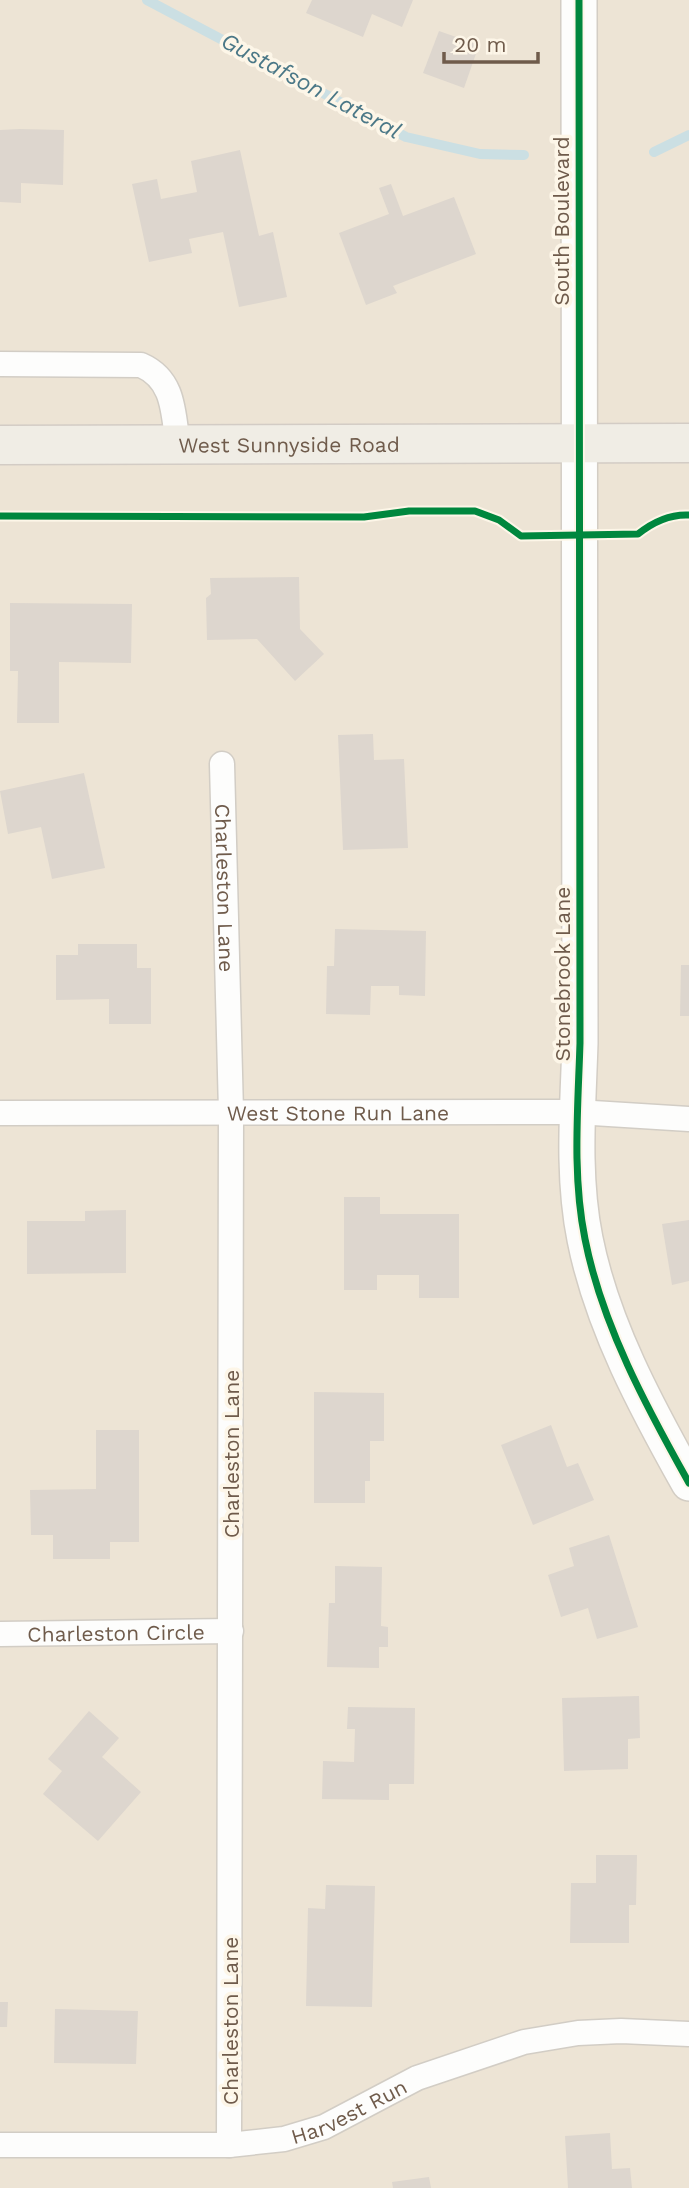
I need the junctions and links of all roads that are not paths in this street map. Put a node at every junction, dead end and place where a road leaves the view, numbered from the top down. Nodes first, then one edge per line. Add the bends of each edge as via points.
1 (579, 0) edge
2 (0, 364) edge
3 (578, 442) junction
4 (689, 443) edge
5 (0, 445) edge
6 (178, 446) junction
7 (222, 764) dead end
8 (231, 1112) junction
9 (577, 1112) junction
10 (0, 1113) edge
11 (682, 1119) edge
12 (689, 1483) edge
13 (231, 1631) junction
14 (0, 1634) edge
15 (689, 2034) edge
16 (0, 2145) edge
17 (229, 2145) junction

1 - 3 street, South Boulevard
2 - 6 street via 141,365 154,371 168,389
3 - 4 main road, West Sunnyside Road
3 - 6 main road, West Sunnyside Road
3 - 9 street, Stonebrook Lane
5 - 6 main road, West Sunnyside Road
7 - 8 street, Charleston Lane
8 - 9 street, West Stone Run Lane
8 - 10 street, West Stone Run Lane
8 - 13 street, Charleston Lane
9 - 11 street, West Stone Run Lane
9 - 12 street, Stonebrook Lane via 584,1240 604,1306 646,1407
13 - 14 street, Charleston Circle
13 - 17 street, Charleston Lane
15 - 17 street, Harvest Run via 578,2033 524,2042 417,2078 324,2127 284,2139
16 - 17 street, Harvest Run

